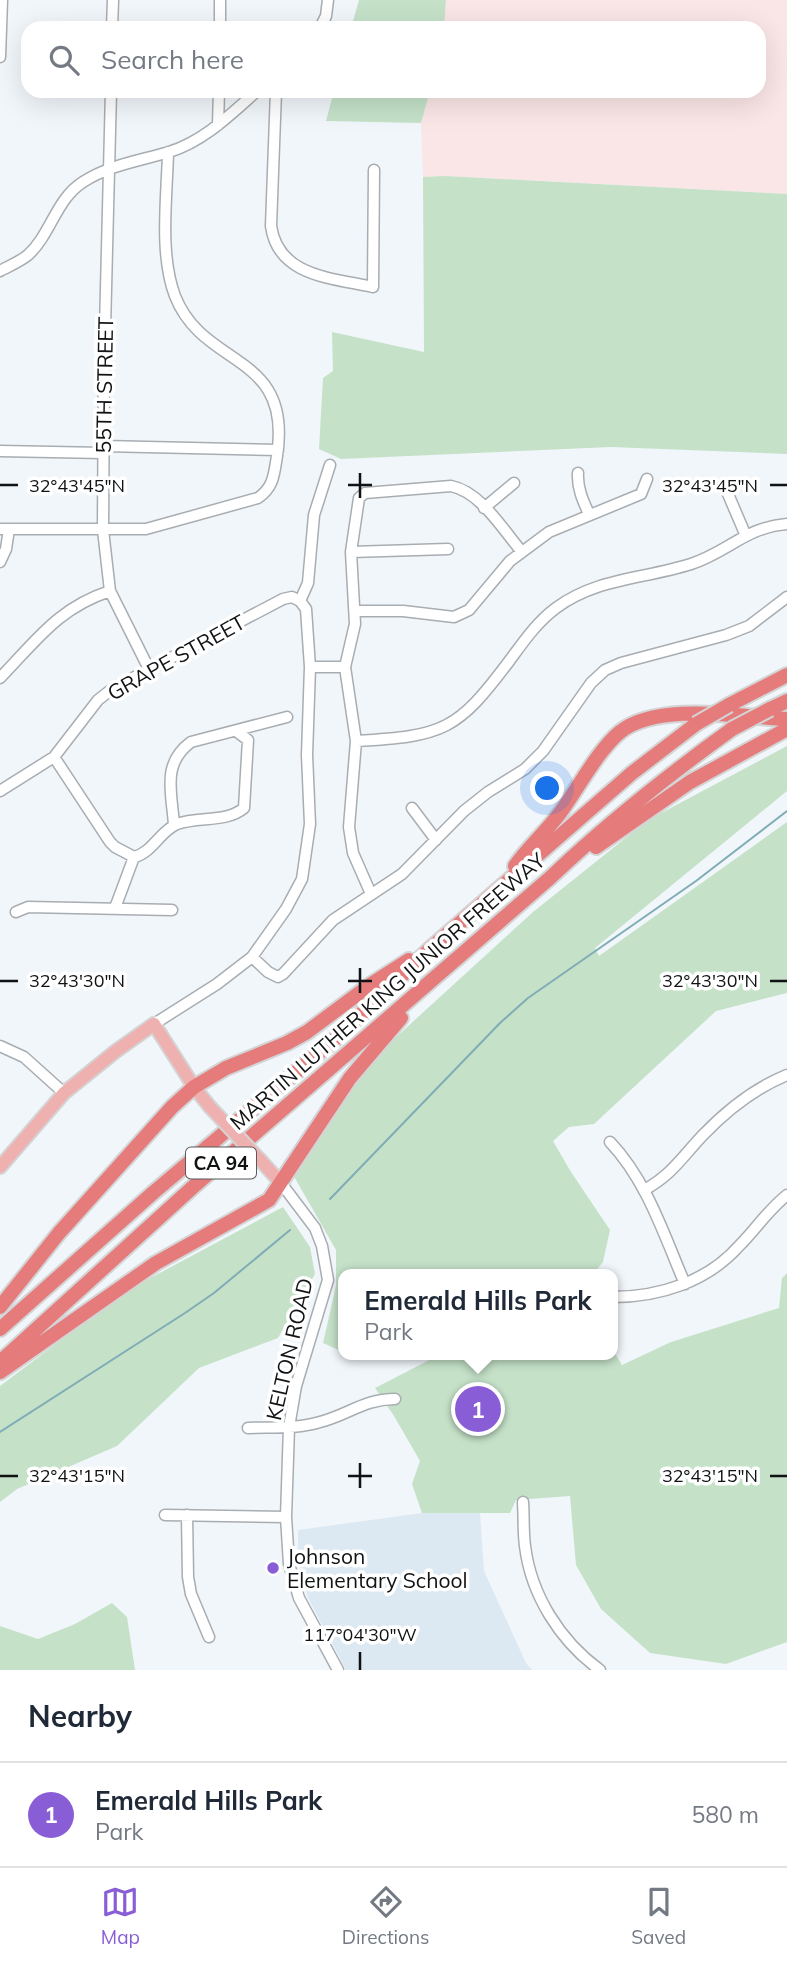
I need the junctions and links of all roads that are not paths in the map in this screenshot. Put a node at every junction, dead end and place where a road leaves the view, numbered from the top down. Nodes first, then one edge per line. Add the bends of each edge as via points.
1 (2, 0) edge
2 (113, 0) edge
3 (220, 0) edge
4 (328, 0) edge
5 (112, 21) edge
6 (219, 21) edge
7 (324, 21) edge
8 (0, 57) edge
9 (111, 98) edge
10 (219, 98) edge
11 (249, 98) edge
12 (276, 98) edge
13 (218, 125) junction
14 (167, 152) junction
15 (109, 168) junction
16 (374, 170) dead end
17 (0, 271) edge
18 (103, 450) junction
19 (278, 450) junction
20 (0, 451) edge
21 (330, 465) dead end
22 (578, 472) dead end
23 (647, 478) dead end
24 (514, 483) dead end
25 (725, 487) dead end
26 (484, 508) junction
27 (589, 514) junction
28 (787, 524) edge
29 (4, 529) edge
30 (103, 530) junction
31 (746, 536) junction
32 (448, 549) dead end
33 (351, 552) junction
34 (522, 552) junction
35 (0, 562) edge
36 (110, 591) junction
37 (787, 597) edge
38 (300, 601) junction
39 (356, 611) junction
40 (310, 667) junction
41 (345, 667) junction
42 (149, 669) junction
43 (787, 675) edge
44 (0, 678) edge
45 (787, 701) edge
46 (287, 716) dead end
47 (787, 719) edge
48 (787, 729) edge
49 (236, 731) junction
50 (356, 741) junction
51 (54, 757) junction
52 (0, 790) edge
53 (412, 808) dead end
54 (174, 825) junction
55 (436, 840) junction
56 (134, 856) junction
57 (551, 877) junction
58 (501, 886) junction
59 (371, 894) junction
60 (115, 908) junction
61 (172, 910) dead end
62 (16, 912) dead end
63 (430, 949) junction
64 (252, 957) junction
65 (445, 969) junction
66 (154, 1024) junction
67 (0, 1046) edge
68 (787, 1075) edge
69 (194, 1087) junction
70 (64, 1093) junction
71 (610, 1142) dead end
72 (0, 1167) edge
73 (281, 1183) junction
74 (644, 1190) junction
75 (787, 1195) edge
76 (685, 1284) junction
77 (618, 1297) edge
78 (0, 1307) edge
79 (0, 1329) edge
80 (0, 1362) edge
81 (0, 1372) edge
82 (395, 1399) dead end
83 (289, 1427) junction
84 (248, 1428) dead end
85 (523, 1502) dead end
86 (165, 1515) dead end
87 (187, 1515) junction
88 (286, 1517) junction
89 (209, 1637) dead end
90 (338, 1670) edge
91 (600, 1670) edge

1 - 8 street
2 - 5 street
3 - 6 street
4 - 7 street
9 - 15 street, 55TH STREET
10 - 13 street
11 - 13 street
12 - 16 street via 271,226 276,246 289,262 301,270 373,287
13 - 14 street
14 - 15 street
14 - 19 street via 166,259 176,298 188,319 215,346 265,383 278,423
15 - 17 street via 80,183 62,201 27,256
15 - 18 street, 55TH STREET
18 - 19 street
18 - 20 street
18 - 30 street, 55TH STREET
19 - 30 street via 273,482 258,498 146,529
21 - 38 street via 314,515 308,583
22 - 27 street via 577,482
23 - 27 street via 641,494
24 - 26 street
25 - 31 street
26 - 33 street via 467,492 451,486 365,493 359,498
26 - 34 street
27 - 34 street via 549,531
28 - 31 street via 769,525
29 - 30 street
29 - 35 street via 6,550
30 - 36 street, 55TH STREET
31 - 50 street via 692,564 598,585 567,600 529,634 480,700 455,722 427,734
32 - 33 street
33 - 39 street
34 - 39 street via 461,616
36 - 42 street, 55TH STREET
36 - 44 street via 58,617
37 - 55 street via 749,626 605,670 525,769 488,792
38 - 40 street via 306,610
38 - 42 street, GRAPE STREET via 283,599
39 - 41 street
40 - 41 street
40 - 64 street via 310,824 305,868 286,909
41 - 50 street
42 - 51 street, GRAPE STREET via 98,700
43 - 58 highway, MARTIN LUTHER KING JUNIOR FREEWAY / CA 94, bridge via 696,724
45 - 57 highway, MARTIN LUTHER KING JUNIOR FREEWAY / CA 94, bridge via 732,729 662,779
46 - 49 street
47 - 58 highway via 677,713 645,719 621,731
48 - 57 highway via 690,782
49 - 54 street via 191,742 172,763
49 - 54 street via 248,740 244,808 235,815
50 - 59 street via 350,840
51 - 52 street, GRAPE STREET
51 - 56 street via 110,842
53 - 55 street
54 - 56 street via 142,855
55 - 59 street via 402,874
56 - 60 street
57 - 65 highway, MARTIN LUTHER KING JUNIOR FREEWAY / CA 94
58 - 63 highway, MARTIN LUTHER KING JUNIOR FREEWAY / CA 94
59 - 64 street via 321,931 283,975 273,976
60 - 61 street
60 - 62 street via 28,908
63 - 69 highway via 389,972 307,1032
63 - 79 highway, MARTIN LUTHER KING JUNIOR FREEWAY / CA 94 via 334,1040
64 - 66 street
65 - 73 highway via 363,1060
65 - 80 highway, MARTIN LUTHER KING JUNIOR FREEWAY / CA 94
66 - 69 main road, KELTON ROAD
66 - 70 main road
67 - 70 street via 24,1057
68 - 74 street via 720,1119 671,1173
69 - 73 main road, KELTON ROAD, bridge
69 - 78 highway via 59,1233
70 - 72 main road
71 - 74 street
73 - 81 highway via 269,1200 156,1263
73 - 83 street, KELTON ROAD via 315,1228 328,1279 296,1386
74 - 76 street
75 - 76 street via 740,1246
76 - 77 street via 644,1296
82 - 83 street via 376,1399 320,1422
83 - 84 street
83 - 88 street, KELTON ROAD
85 - 91 street via 526,1552 541,1599 565,1637
86 - 87 street
87 - 88 street
87 - 89 street via 191,1594
88 - 90 street, KELTON ROAD via 289,1564 299,1598

